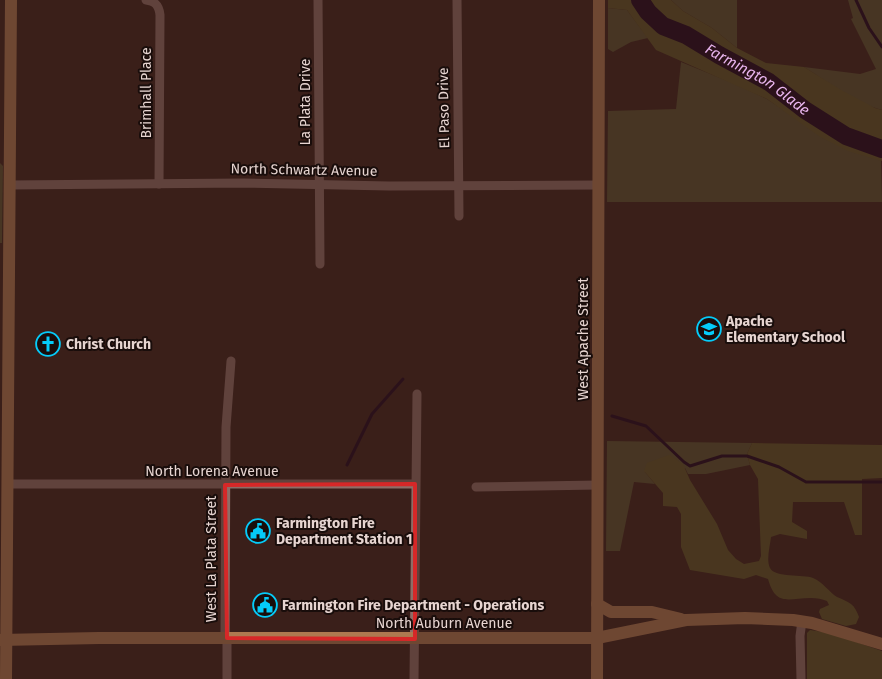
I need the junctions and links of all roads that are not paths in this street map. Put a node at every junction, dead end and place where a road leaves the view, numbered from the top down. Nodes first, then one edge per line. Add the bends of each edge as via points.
1 (10, 0) edge
2 (146, 0) edge
3 (318, 0) edge
4 (457, 0) edge
5 (599, 0) edge
6 (4, 156) edge
7 (159, 184) junction
8 (9, 185) junction
9 (320, 185) junction
10 (598, 185) junction
11 (459, 186) junction
12 (459, 216) dead end
13 (320, 264) dead end
14 (231, 361) dead end
15 (417, 394) dead end
16 (8, 484) junction
17 (415, 484) junction
18 (225, 485) junction
19 (598, 485) junction
20 (476, 486) dead end
21 (597, 604) junction
22 (686, 620) junction
23 (802, 622) junction
24 (226, 638) junction
25 (597, 638) junction
26 (415, 639) junction
27 (3, 640) edge
28 (882, 644) edge
29 (6, 679) edge
30 (227, 679) edge
31 (414, 679) edge
32 (597, 679) edge
33 (800, 679) edge

1 - 6 main road
2 - 7 street, Brimhall Place via 158,6 160,15
3 - 9 street, La Plata Drive
4 - 11 street, El Paso Drive
5 - 10 main road, West Apache Street
6 - 8 main road
7 - 8 street, North Schwartz Avenue
7 - 9 street, North Schwartz Avenue
8 - 16 main road
9 - 11 street, North Schwartz Avenue
9 - 13 street, La Plata Drive
10 - 11 street, North Schwartz Avenue
10 - 19 main road, West Apache Street
11 - 12 street, El Paso Drive
14 - 18 street, West La Plata Street
15 - 17 street
16 - 18 street, North Lorena Avenue
16 - 27 main road
17 - 18 street, North Lorena Avenue
17 - 26 street
18 - 24 street, West La Plata Street
19 - 20 street
19 - 21 main road, West Apache Street
21 - 22 main road via 611,612 652,612
21 - 25 main road, West Apache Street
22 - 23 main road, North Auburn Avenue via 744,618
22 - 25 main road, North Auburn Avenue
23 - 28 main road, North Auburn Avenue via 826,626
23 - 33 street
24 - 26 main road, North Auburn Avenue
24 - 27 main road, North Auburn Avenue
24 - 30 street, West La Plata Street
25 - 26 main road, North Auburn Avenue
25 - 32 main road, West Apache Street
26 - 31 street
27 - 29 main road

